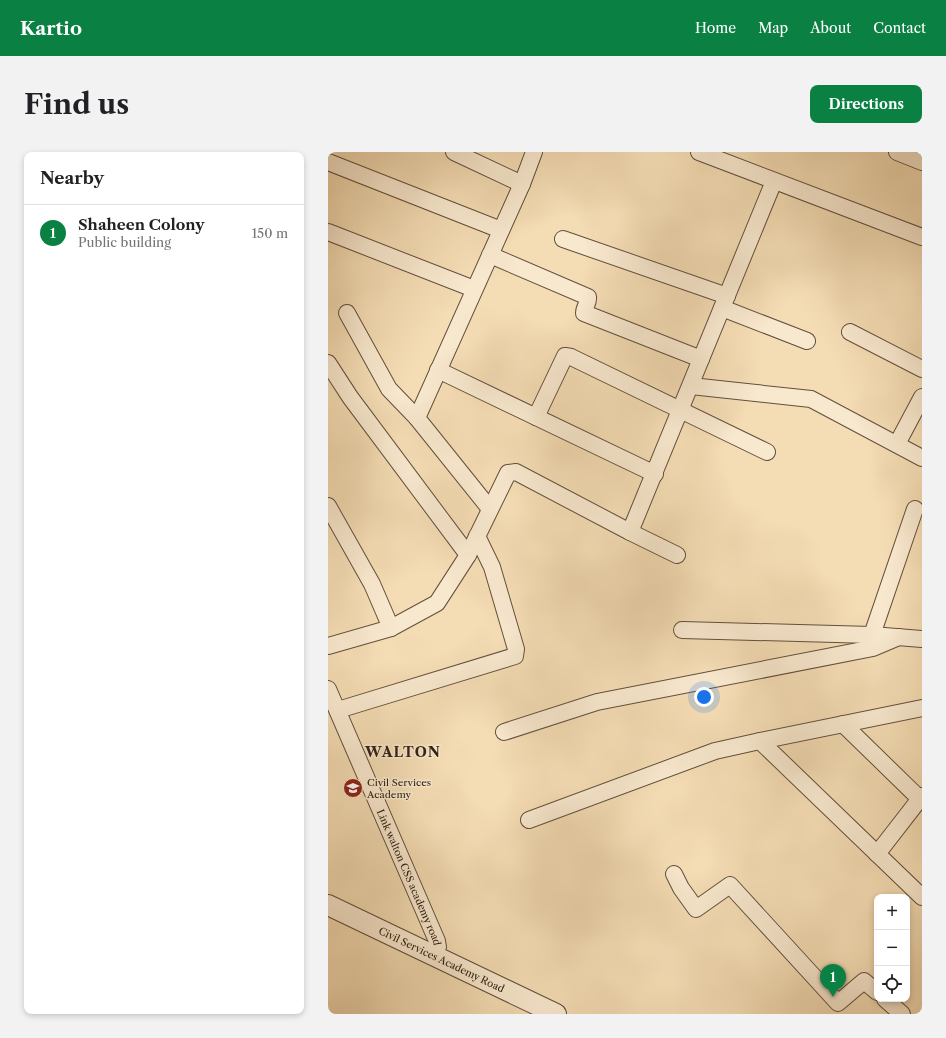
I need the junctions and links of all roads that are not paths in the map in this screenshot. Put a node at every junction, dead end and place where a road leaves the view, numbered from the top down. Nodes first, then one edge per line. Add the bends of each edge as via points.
1 (454, 152) edge
2 (534, 152) edge
3 (699, 152) edge
4 (897, 152) edge
5 (328, 162) edge
6 (922, 162) edge
7 (774, 181) junction
8 (522, 184) junction
9 (501, 230) junction
10 (328, 232) edge
11 (922, 237) edge
12 (563, 239) dead end
13 (490, 255) junction
14 (474, 289) junction
15 (724, 302) junction
16 (347, 313) dead end
17 (850, 332) dead end
18 (807, 341) dead end
19 (701, 359) junction
20 (328, 362) edge
21 (922, 369) edge
22 (438, 370) junction
23 (691, 386) junction
24 (922, 398) edge
25 (681, 410) junction
26 (536, 417) junction
27 (417, 418) junction
28 (897, 444) junction
29 (767, 452) dead end
30 (922, 458) edge
31 (654, 474) junction
32 (328, 506) edge
33 (490, 509) junction
34 (915, 509) dead end
35 (630, 532) junction
36 (477, 536) junction
37 (468, 555) junction
38 (677, 555) dead end
39 (391, 628) junction
40 (682, 630) dead end
41 (872, 634) junction
42 (899, 637) junction
43 (922, 639) edge
44 (328, 646) edge
45 (328, 688) edge
46 (922, 708) edge
47 (338, 710) junction
48 (843, 724) junction
49 (504, 732) dead end
50 (760, 741) junction
51 (921, 797) edge
52 (529, 820) dead end
53 (877, 854) junction
54 (674, 874) dead end
55 (922, 897) edge
56 (328, 905) edge
57 (433, 956) junction
58 (874, 989) edge
59 (888, 1002) edge
60 (556, 1014) edge
61 (902, 1014) edge

1 - 8 street
2 - 8 street
3 - 7 street
4 - 6 street
5 - 9 street
7 - 11 street
7 - 15 street
8 - 9 street
9 - 13 street
10 - 14 street
12 - 15 street
13 - 14 street
13 - 19 street via 588,297 584,313
14 - 22 street
15 - 18 street
15 - 19 street
16 - 27 street via 389,389
17 - 21 street
19 - 23 street
20 - 37 street via 350,397
22 - 26 street
22 - 27 street
23 - 25 street
23 - 28 street via 811,399
24 - 28 street
25 - 26 street via 565,356
25 - 29 street
25 - 31 street
26 - 31 street
27 - 33 street
28 - 30 street
31 - 35 street
32 - 39 street via 372,584
33 - 35 street via 508,473 516,472
33 - 36 street
34 - 41 street
35 - 38 street
36 - 37 street
36 - 47 street via 492,567 516,649 515,656
37 - 39 street via 437,604
39 - 44 street
40 - 41 street
41 - 42 street
42 - 43 street
42 - 49 street via 873,648 598,702
45 - 47 street, Link walton CSS academy road
46 - 48 street
47 - 57 street, Link walton CSS academy road via 437,941 438,947
48 - 50 street
48 - 51 street
50 - 52 street via 715,751
50 - 53 street
51 - 53 street
53 - 55 street
54 - 58 street via 696,909 730,885 838,1003 864,981
56 - 57 street, Civil Services Academy Road
57 - 60 street, Civil Services Academy Road
59 - 61 street

